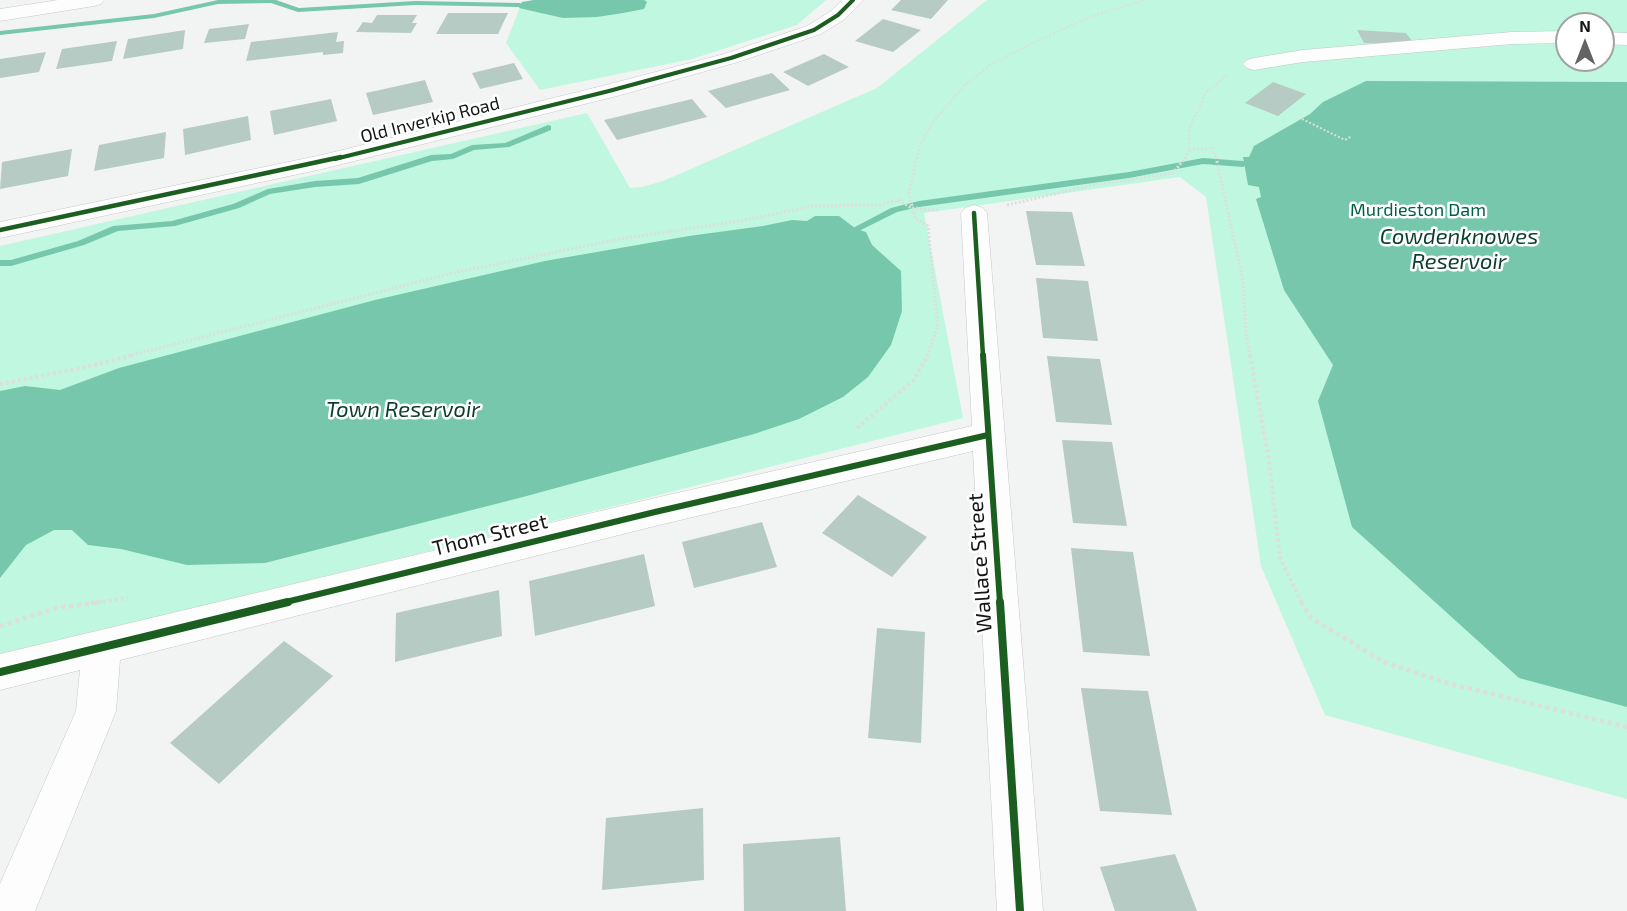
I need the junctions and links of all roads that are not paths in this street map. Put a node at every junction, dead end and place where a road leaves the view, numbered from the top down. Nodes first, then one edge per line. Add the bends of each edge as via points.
1 (94, 0) edge
2 (852, 0) edge
3 (0, 15) edge
4 (1555, 37) edge
5 (1254, 64) dead end
6 (974, 213) road end
7 (0, 230) edge
8 (988, 435) junction
9 (102, 646) junction
10 (0, 672) edge
11 (12, 911) edge
12 (1020, 911) edge

1 - 3 main road
2 - 7 main road, Old Inverkip Road via 838,15 814,30 731,58 609,91 322,162
4 - 5 main road via 1512,38
6 - 8 main road, Wallace Street
8 - 9 main road, Thom Street
8 - 12 main road, Wallace Street
9 - 10 main road, Thom Street
9 - 11 main road via 96,711

